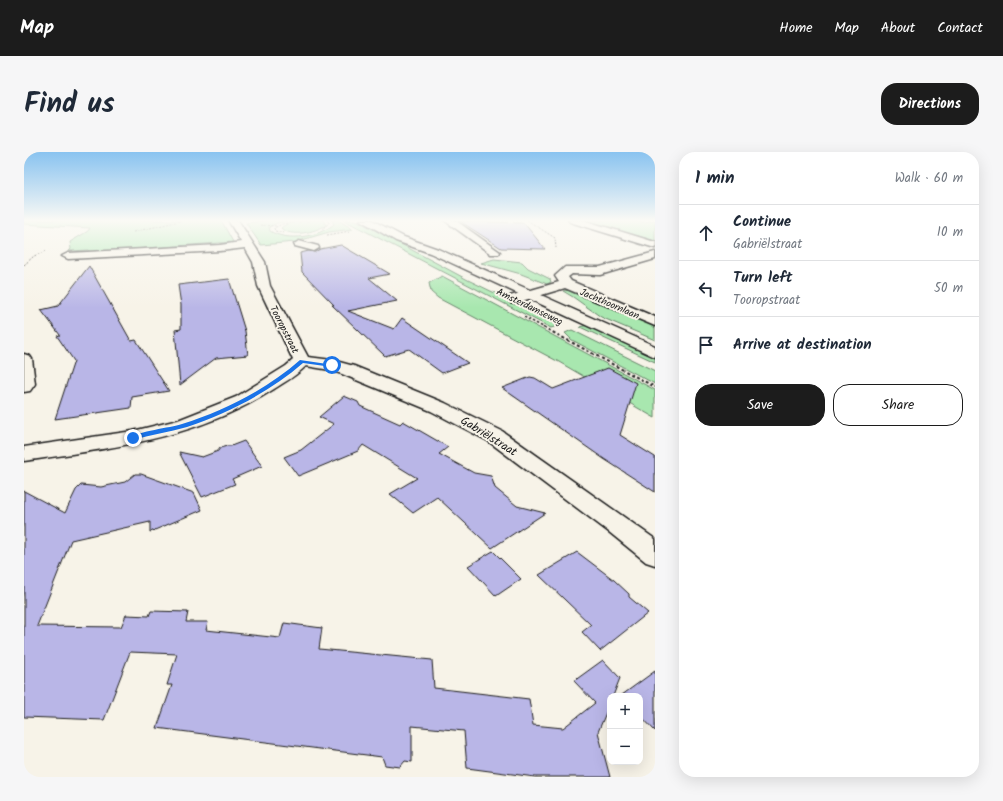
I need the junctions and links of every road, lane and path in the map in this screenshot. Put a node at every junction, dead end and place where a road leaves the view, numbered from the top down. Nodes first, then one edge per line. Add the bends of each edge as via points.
1 (198, 249) edge
2 (251, 249) edge
3 (428, 249) edge
4 (491, 249) edge
5 (495, 252) dead end
6 (655, 255) edge
7 (68, 256) dead end
8 (566, 284) junction
9 (521, 297) junction
10 (655, 322) edge
11 (655, 352) edge
12 (24, 359) edge
13 (302, 362) junction
14 (655, 368) edge
15 (24, 387) edge
16 (24, 454) edge
17 (655, 554) edge

1 - 7 street
2 - 13 street, Tooropstraat via 259,262 270,299
3 - 9 street, Amsterdamseweg
4 - 5 street
6 - 8 street via 600,271 569,270 561,276
8 - 9 street
8 - 10 street, Jachthoornlaan
9 - 11 street, Amsterdamseweg
9 - 14 street, Amsterdamseweg
12 - 15 street
13 - 16 street, Tooropstraat via 243,401 184,426 133,438
13 - 17 street, Gabriëlstraat via 332,365 348,370 433,404 495,436

